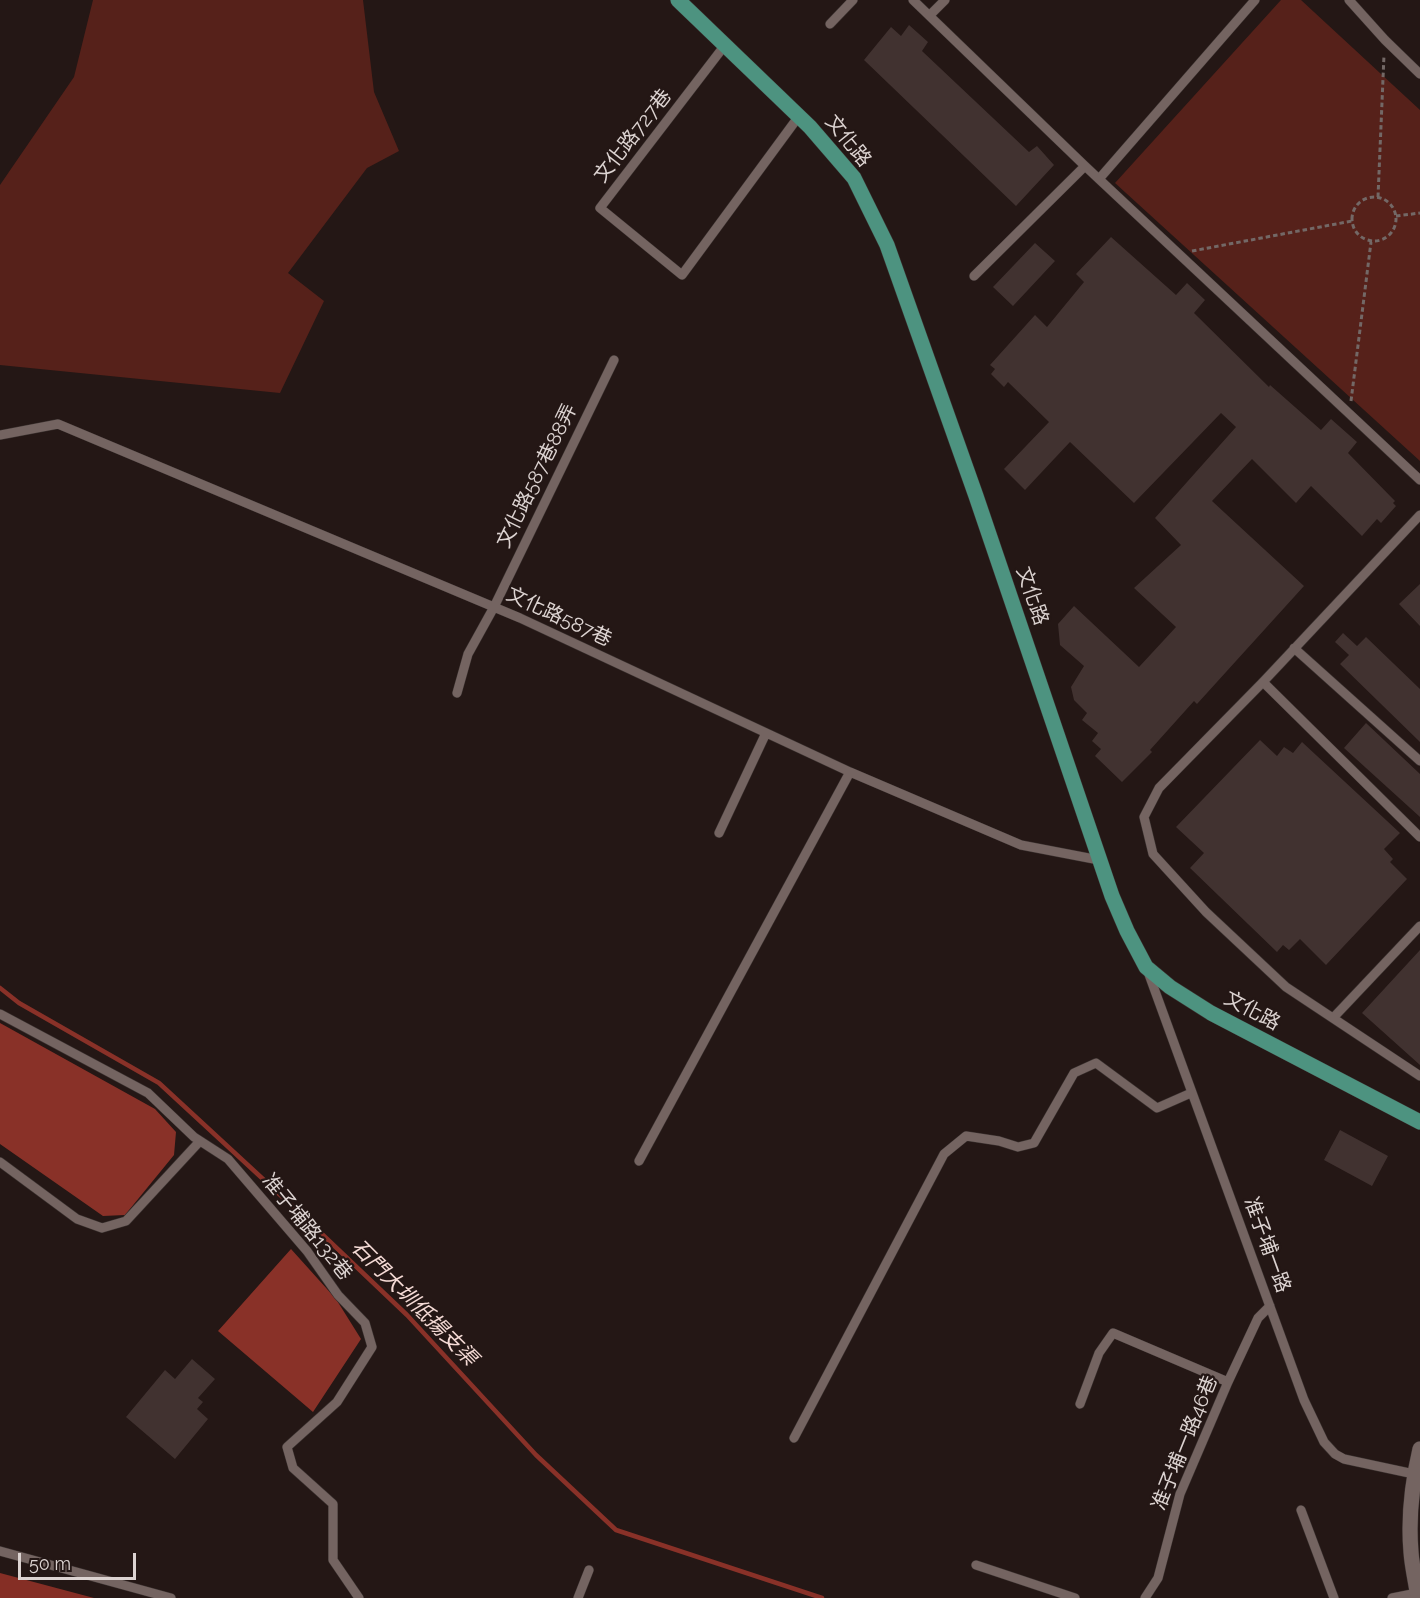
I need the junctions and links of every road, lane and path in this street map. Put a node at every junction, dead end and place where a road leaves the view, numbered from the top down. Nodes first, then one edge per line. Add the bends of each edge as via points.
1 (678, 0) edge
2 (852, 0) edge
3 (913, 0) edge
4 (945, 0) edge
5 (1255, 0) edge
6 (1349, 0) edge
7 (930, 15) junction
8 (830, 24) dead end
9 (1385, 40) junction
10 (725, 45) junction
11 (1420, 74) edge
12 (799, 116) junction
13 (1085, 166) junction
14 (1100, 179) junction
15 (1378, 197) junction
16 (1420, 213) edge
17 (1396, 216) junction
18 (1352, 221) junction
19 (1371, 242) junction
20 (1179, 254) junction
21 (974, 276) dead end
22 (614, 360) dead end
23 (1349, 413) junction
24 (0, 435) edge
25 (1420, 480) edge
26 (1420, 515) edge
27 (494, 607) junction
28 (1294, 648) junction
29 (1263, 682) junction
30 (457, 693) dead end
31 (766, 733) junction
32 (1420, 761) edge
33 (850, 772) junction
34 (719, 833) dead end
35 (1420, 837) edge
36 (1099, 860) junction
37 (1420, 926) edge
38 (1146, 967) junction
39 (0, 1014) edge
40 (1333, 1017) junction
41 (1420, 1076) edge
42 (1191, 1093) junction
43 (1420, 1122) edge
44 (200, 1141) junction
45 (639, 1161) dead end
46 (0, 1162) edge
47 (1270, 1306) junction
48 (1228, 1383) junction
49 (1080, 1404) dead end
50 (794, 1438) dead end
51 (1420, 1449) edge
52 (1414, 1474) junction
53 (1301, 1510) dead end
54 (0, 1551) edge
55 (976, 1565) dead end
56 (589, 1570) dead end
57 (1418, 1595) edge
58 (171, 1598) edge
59 (359, 1598) edge
60 (579, 1598) edge
61 (1075, 1598) edge
62 (1145, 1598) edge
63 (1334, 1598) edge
64 (1392, 1598) edge

1 - 10 main road, 文化路
2 - 8 lane
3 - 7 lane
4 - 7 lane
5 - 14 lane
6 - 9 lane
7 - 13 lane
9 - 11 lane
9 - 15 path
10 - 12 main road, 文化路
10 - 12 lane, 文化路727巷 via 600,208 682,275
12 - 36 main road, 文化路 via 854,178 887,245
13 - 14 lane
13 - 21 lane
14 - 20 lane
15 - 17 path via 1390,204
15 - 18 path via 1359,203
16 - 17 path
17 - 19 path via 1392,233
18 - 19 path via 1358,235
18 - 20 path
19 - 23 path
20 - 23 lane
22 - 27 lane, 文化路587巷88弄
23 - 25 lane
24 - 27 lane, 文化路587巷 via 58,424
26 - 28 lane
27 - 30 lane, 文化路587巷88弄 via 468,654
27 - 31 lane, 文化路587巷
28 - 29 lane
28 - 32 lane
29 - 35 lane
29 - 40 lane via 1160,788 1144,817 1153,854 1206,912 1286,987
31 - 33 lane, 文化路587巷
31 - 34 lane
33 - 36 lane, 文化路587巷 via 1021,845
33 - 45 lane
36 - 38 main road, 文化路
37 - 40 lane
38 - 42 lane, 准子埔一路
38 - 43 main road, 文化路 via 1211,1013
39 - 44 lane, 准子埔路132巷 via 148,1094
40 - 41 lane
42 - 47 lane, 准子埔一路
42 - 50 lane via 1157,1108 1096,1064 1074,1073 1034,1143 1018,1147 966,1136 944,1154
44 - 46 lane via 126,1221 102,1228 77,1219
44 - 59 lane, 准子埔路132巷 via 228,1159 365,1323 372,1347 337,1402 286,1447 293,1468 333,1504 333,1560
47 - 48 lane, 准子埔一路46巷 via 1258,1318
47 - 52 lane, 准子埔一路 via 1304,1400 1324,1442 1335,1455
48 - 49 lane via 1113,1333 1099,1353
48 - 62 lane, 准子埔一路46巷 via 1180,1494 1158,1578
51 - 52 main road
52 - 57 main road via 1411,1552
53 - 63 lane
54 - 58 lane
55 - 61 lane
56 - 60 lane
57 - 64 lane

